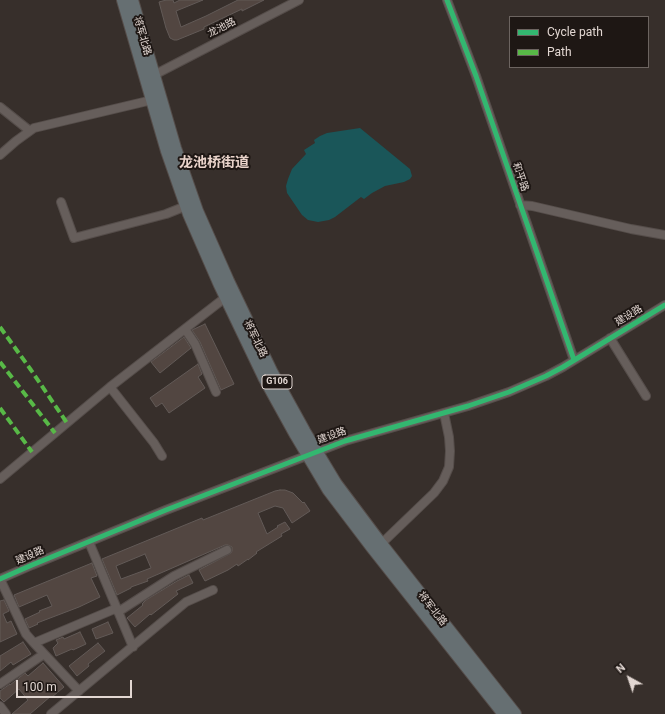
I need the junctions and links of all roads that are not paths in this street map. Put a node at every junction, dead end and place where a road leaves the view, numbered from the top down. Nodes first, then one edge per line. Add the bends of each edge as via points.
1 (123, 0) edge
2 (132, 0) edge
3 (299, 0) edge
4 (447, 0) edge
5 (154, 75) junction
6 (152, 100) junction
7 (0, 107) edge
8 (30, 131) junction
9 (0, 155) edge
10 (61, 202) dead end
11 (520, 205) junction
12 (186, 206) junction
13 (665, 235) edge
14 (226, 297) junction
15 (665, 305) edge
16 (185, 329) junction
17 (610, 338) junction
18 (574, 360) junction
19 (110, 387) junction
20 (216, 392) dead end
21 (646, 396) dead end
22 (444, 413) junction
23 (312, 453) junction
24 (162, 456) dead end
25 (0, 467) edge
26 (3, 476) edge
27 (89, 542) junction
28 (381, 544) junction
29 (227, 550) dead end
30 (0, 579) edge
31 (212, 590) dead end
32 (117, 610) junction
33 (34, 643) junction
34 (132, 647) junction
35 (44, 654) junction
36 (0, 684) edge
37 (80, 691) junction
38 (0, 706) edge
39 (6, 714) edge
40 (51, 714) edge
41 (504, 714) edge
42 (515, 714) edge

1 - 6 highway, 将军北路 / G106
2 - 5 highway, 将军北路 / G106
3 - 5 street, 龙池路
4 - 11 street, 和平路
5 - 23 highway, 将军北路 / G106 via 197,211 243,314 304,431
6 - 8 street
6 - 12 highway, 将军北路 / G106
7 - 8 street
8 - 9 street
10 - 12 street via 74,238 166,214
11 - 13 street
11 - 18 street, 和平路
12 - 14 highway, 将军北路 / G106
14 - 16 street
14 - 23 highway, 将军北路 / G106 via 264,377
15 - 17 street, 建设路
16 - 19 street
16 - 20 street via 195,344
17 - 18 street, 建设路
17 - 21 street
18 - 22 street, 建设路 via 509,392
19 - 24 street
19 - 26 street
22 - 23 street, 建设路
22 - 28 street via 450,451 449,468 443,481 434,493
23 - 27 street, 建设路
23 - 28 highway, 将军北路 / G106
23 - 41 highway, 将军北路 / G106 via 328,489
25 - 26 street
27 - 30 street, 建设路
27 - 32 street
28 - 42 highway, 将军北路 / G106
29 - 32 street via 174,576
30 - 33 street via 26,634
31 - 34 street via 186,602
32 - 33 street
32 - 34 street
33 - 35 street
34 - 37 street
35 - 36 street
35 - 37 street
37 - 40 street
38 - 39 street

